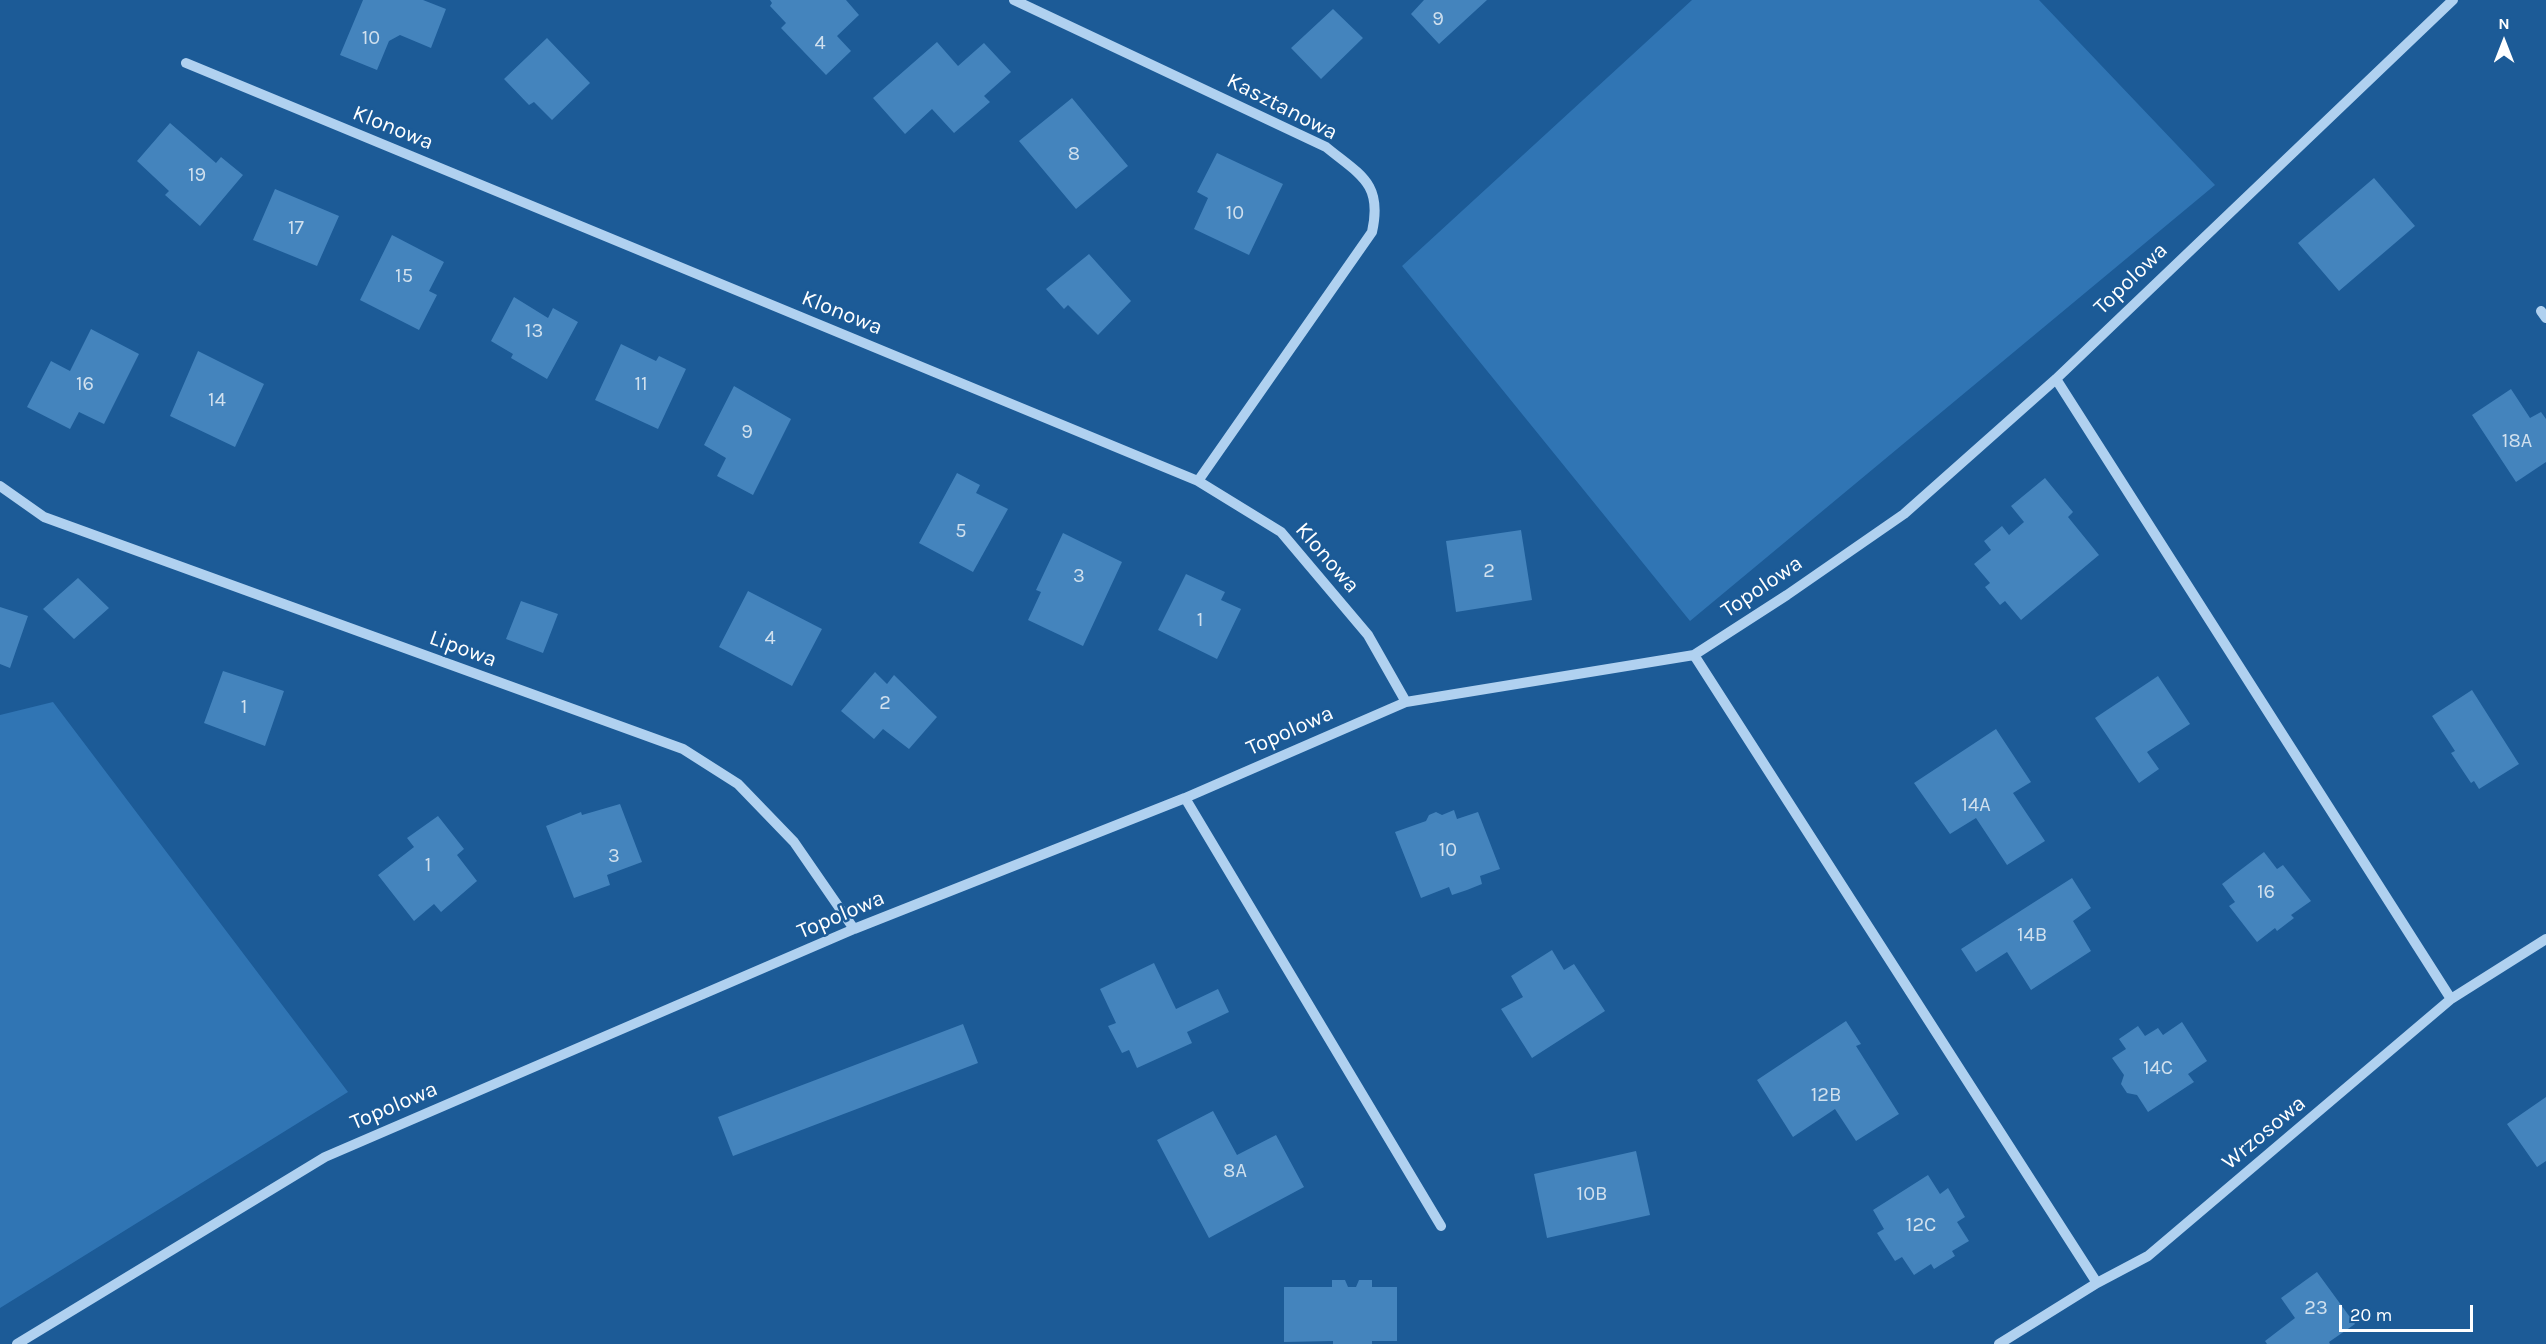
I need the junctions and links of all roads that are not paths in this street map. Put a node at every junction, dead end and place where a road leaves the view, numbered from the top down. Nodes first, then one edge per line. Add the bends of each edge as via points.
1 (1014, 0) edge
2 (2453, 0) edge
3 (186, 63) dead end
4 (2056, 379) junction
5 (1198, 481) junction
6 (0, 486) edge
7 (1694, 655) junction
8 (1406, 702) junction
9 (1185, 798) junction
10 (854, 929) junction
11 (2546, 939) edge
12 (2451, 999) junction
13 (1441, 1227) dead end
14 (2097, 1283) junction
15 (17, 1344) edge
16 (1999, 1344) edge

1 - 5 street, Kasztanowa via 1326,147 1367,181 1377,210 1372,232
2 - 4 street, Topolowa
3 - 5 street, Klonowa
4 - 7 street, Topolowa via 1904,514
4 - 12 street
5 - 8 street, Klonowa via 1281,532 1368,635
6 - 10 street, Lipowa via 44,517 683,749 738,783 794,842
7 - 8 street, Topolowa
7 - 14 street
8 - 9 street, Topolowa
9 - 10 street, Topolowa
9 - 13 street
10 - 15 street, Topolowa via 325,1157
11 - 12 street, Wrzosowa
12 - 14 street, Wrzosowa via 2148,1256
14 - 16 street, Wrzosowa

